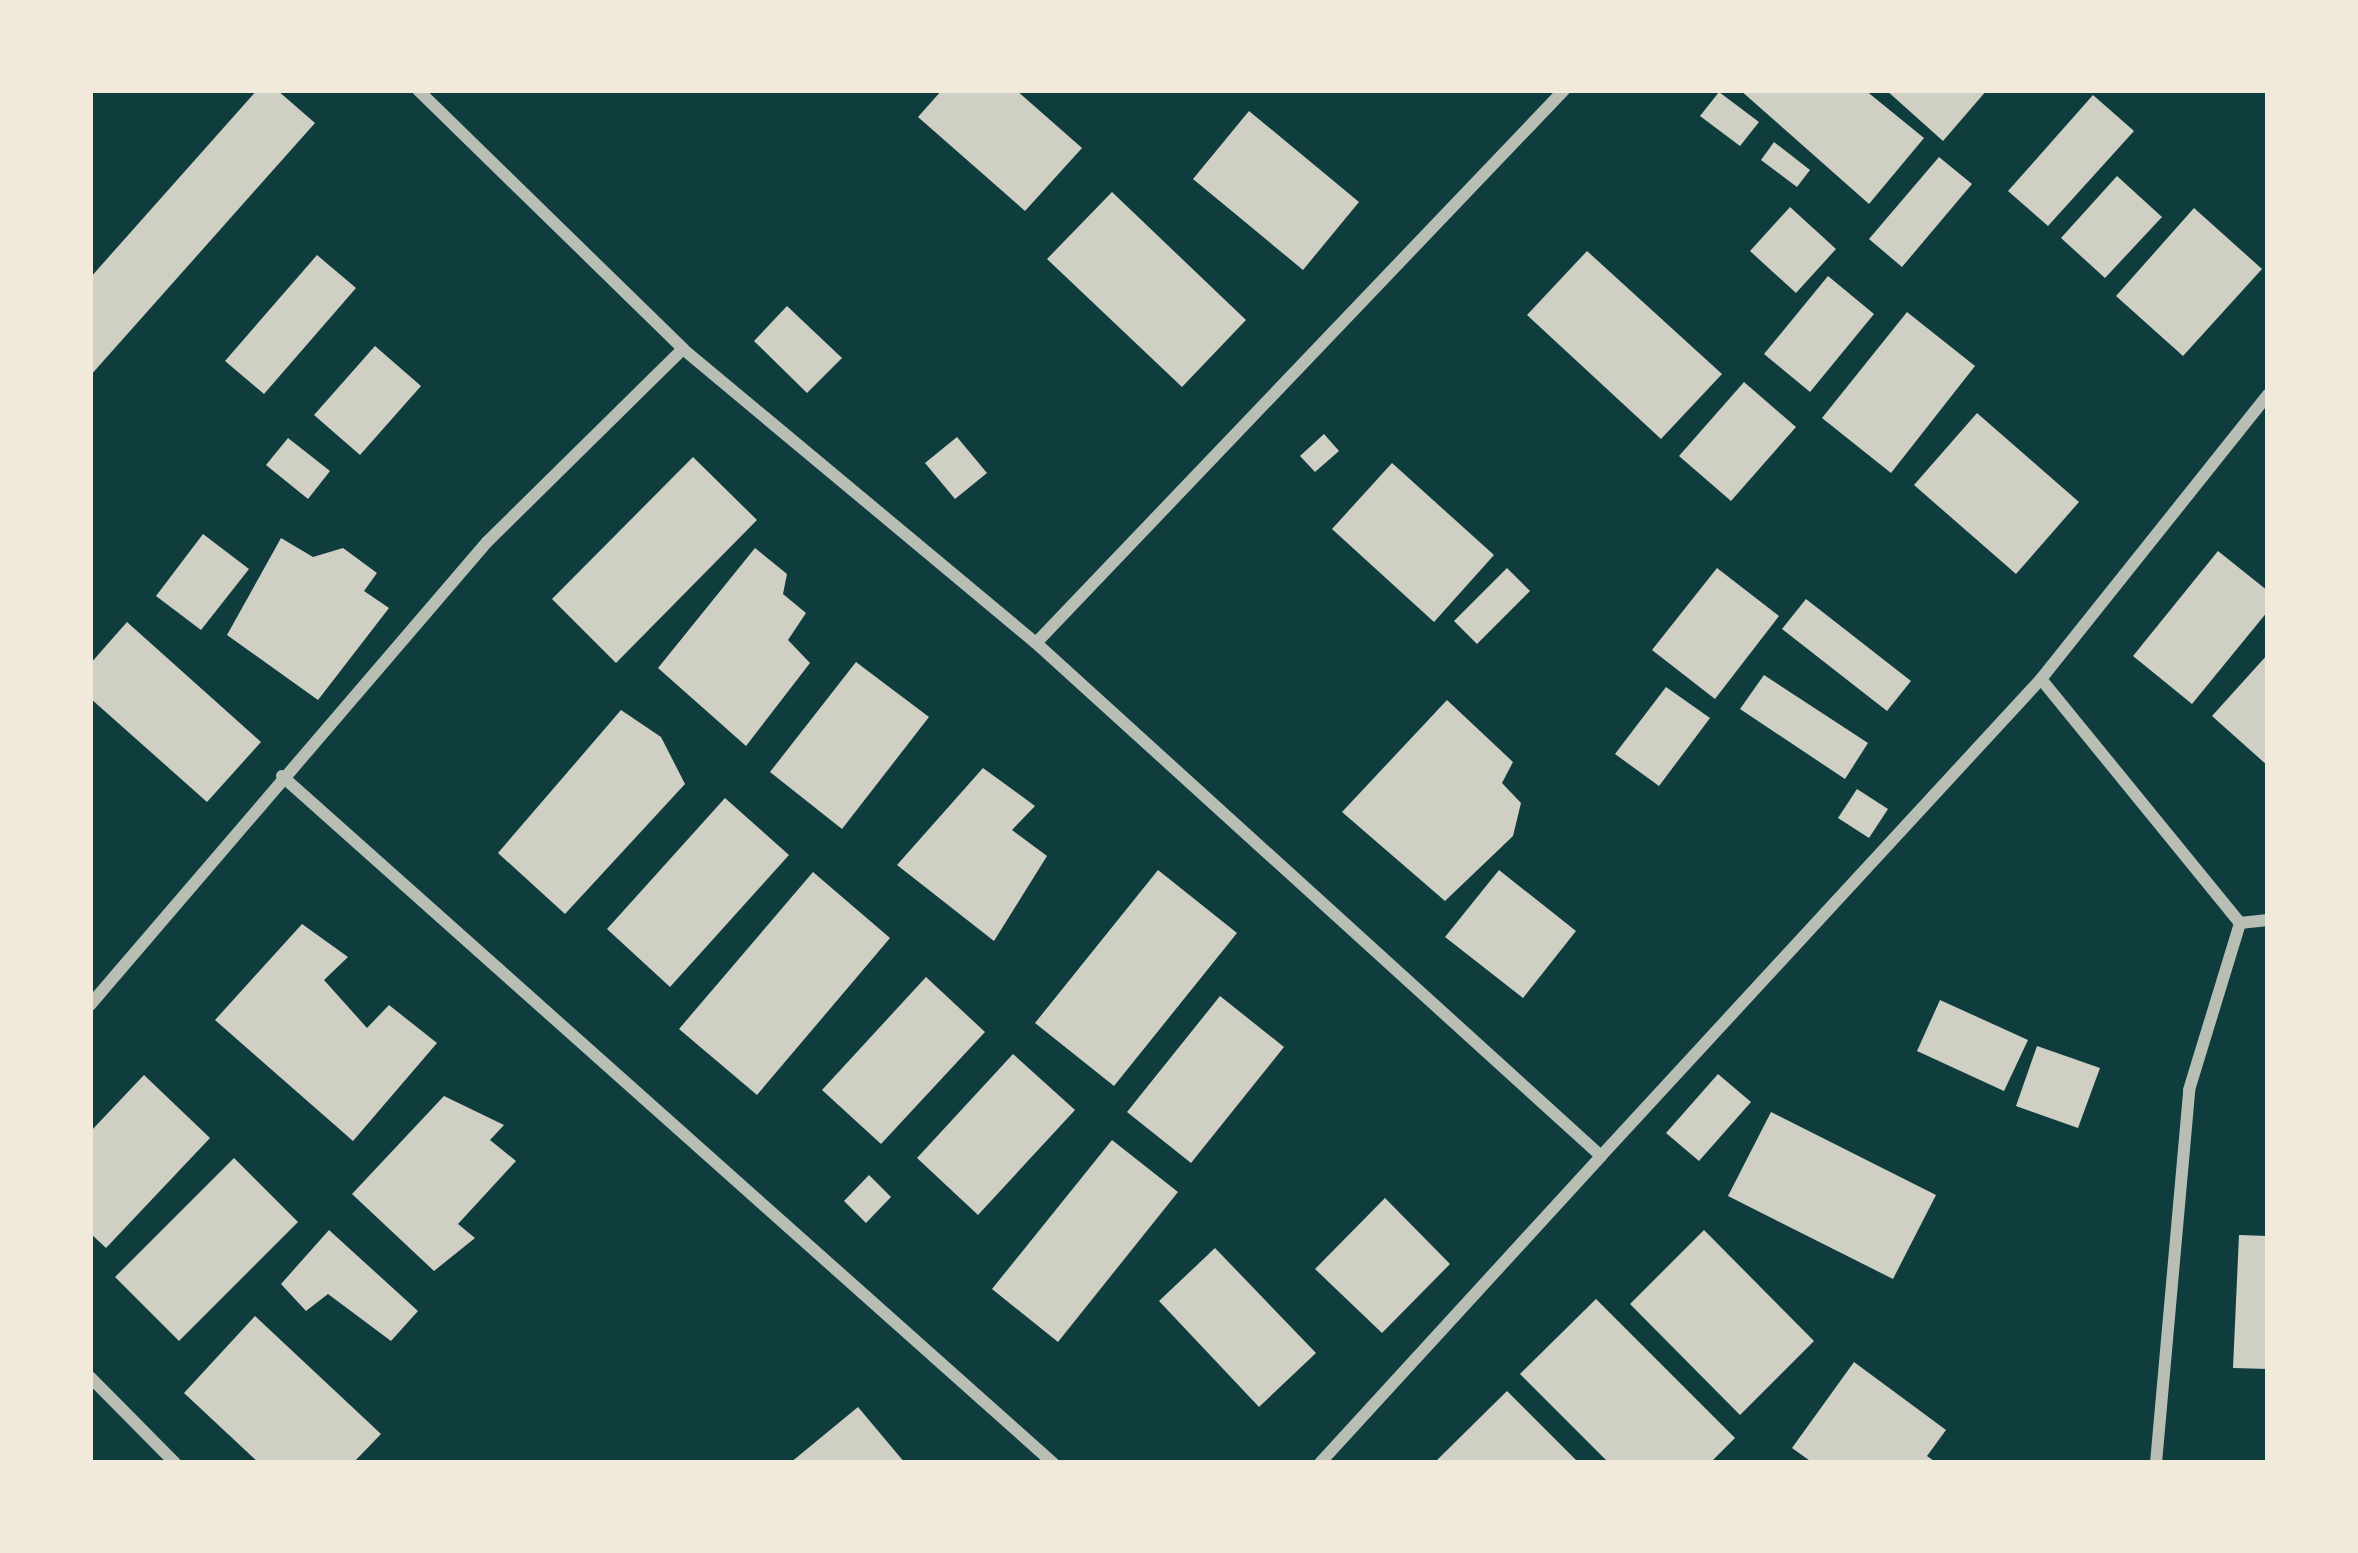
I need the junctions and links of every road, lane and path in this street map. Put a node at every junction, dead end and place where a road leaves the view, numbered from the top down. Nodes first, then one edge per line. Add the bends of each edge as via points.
1 (418, 90) edge
2 (1564, 90) edge
3 (683, 349) junction
4 (2268, 395) edge
5 (1036, 643) junction
6 (2041, 679) junction
7 (282, 776) junction
8 (2268, 920) edge
9 (2240, 922) junction
10 (90, 1005) edge
11 (1601, 1156) junction
12 (90, 1377) edge
13 (176, 1463) edge
14 (1053, 1463) edge
15 (1320, 1463) edge
16 (2156, 1463) edge

1 - 3 street
2 - 5 street
3 - 5 street
3 - 7 street via 596,425
4 - 6 street
5 - 11 street
6 - 9 street
6 - 11 street
7 - 10 street
7 - 14 street
8 - 9 street
9 - 16 street via 2189,1090
11 - 15 street
12 - 13 street

